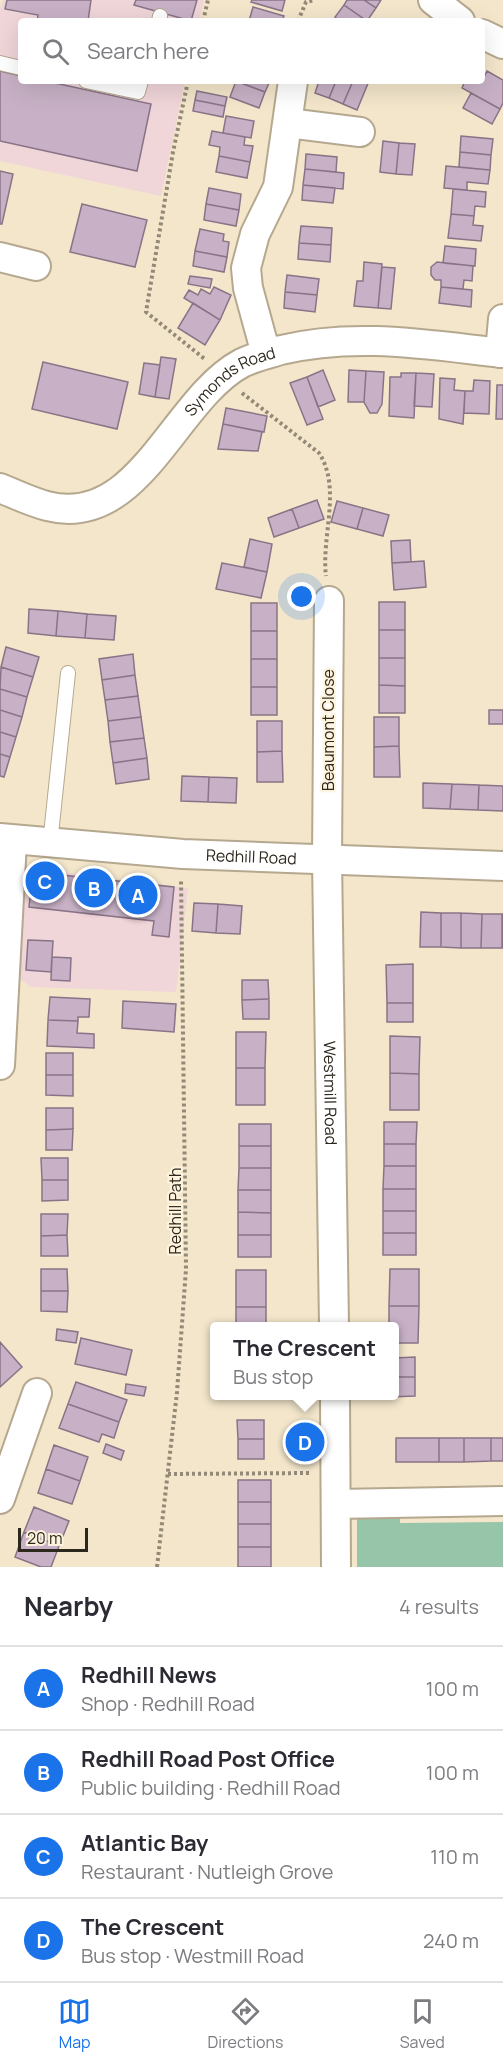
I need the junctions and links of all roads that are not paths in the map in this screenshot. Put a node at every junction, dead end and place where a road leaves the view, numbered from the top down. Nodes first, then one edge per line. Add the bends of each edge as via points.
1 (433, 0) edge
2 (456, 18) edge
3 (485, 35) edge
4 (503, 44) edge
5 (0, 63) edge
6 (18, 67) edge
7 (100, 84) edge
8 (140, 84) edge
9 (292, 84) edge
10 (288, 123) junction
11 (360, 132) dead end
12 (0, 257) edge
13 (36, 266) dead end
14 (503, 319) edge
15 (502, 353) edge
16 (266, 354) junction
17 (0, 488) edge
18 (329, 601) dead end
19 (68, 673) dead end
20 (6, 840) edge
21 (50, 844) junction
22 (327, 859) junction
23 (503, 866) edge
24 (0, 1065) edge
25 (334, 1322) edge
26 (37, 1394) dead end
27 (335, 1400) edge
28 (0, 1499) edge
29 (503, 1501) edge
30 (336, 1504) junction
31 (336, 1567) edge

1 - 2 street
3 - 4 street
5 - 6 lane
7 - 8 lane via 138,92
9 - 10 street
10 - 11 street
10 - 16 street via 278,187 255,234 246,268
12 - 13 street
14 - 15 street
15 - 16 street, Symonds Road via 408,341 354,340
16 - 17 street, Symonds Road via 226,374 186,414 130,483 107,500 79,508 48,506
18 - 22 street, Beaumont Close
19 - 21 lane
20 - 21 street, Redhill Road
20 - 24 street
21 - 22 street, Redhill Road
22 - 23 street, Redhill Road
22 - 25 street, Westmill Road
26 - 28 street
27 - 30 street
29 - 30 street
30 - 31 street

